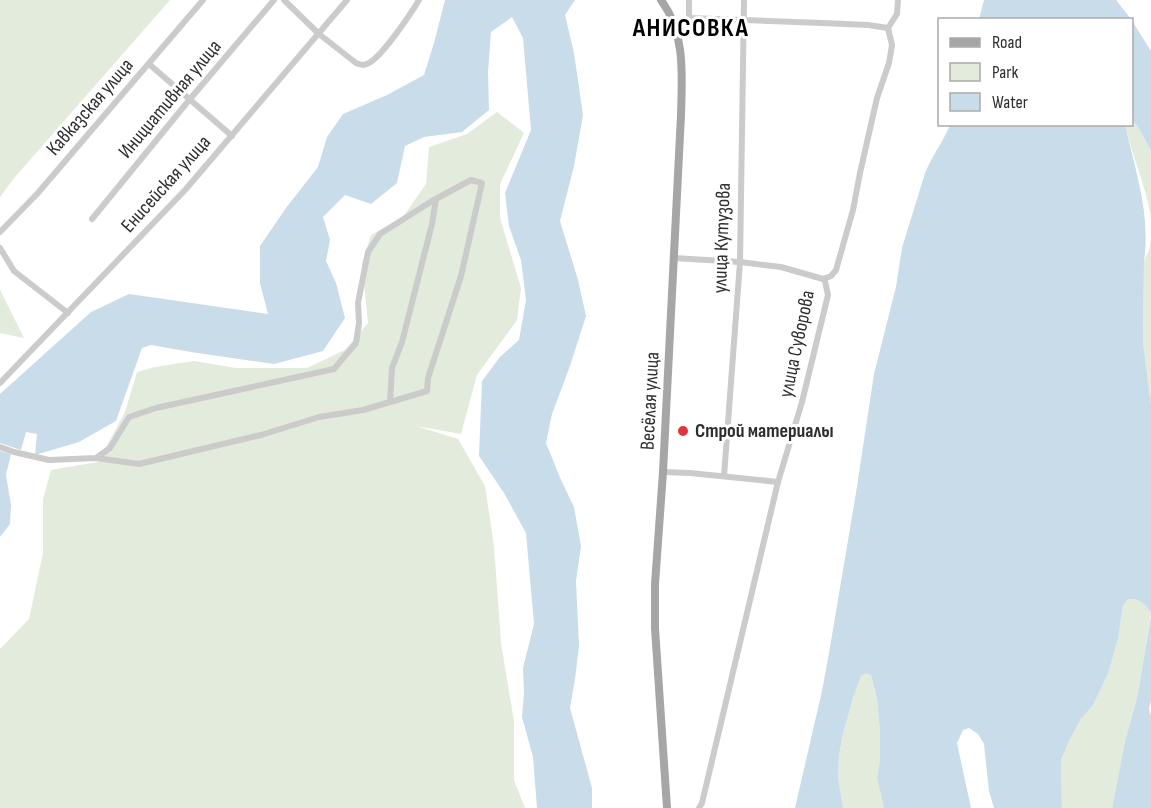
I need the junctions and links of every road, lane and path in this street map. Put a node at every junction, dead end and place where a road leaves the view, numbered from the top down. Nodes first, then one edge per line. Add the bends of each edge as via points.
1 (203, 0) edge
2 (274, 0) edge
3 (284, 0) edge
4 (347, 0) edge
5 (419, 0) edge
6 (661, 0) edge
7 (689, 0) edge
8 (744, 0) edge
9 (898, 0) edge
10 (689, 18) junction
11 (743, 19) junction
12 (888, 28) junction
13 (677, 33) junction
14 (318, 34) junction
15 (149, 64) junction
16 (190, 99) junction
17 (232, 136) junction
18 (436, 199) junction
19 (92, 219) dead end
20 (0, 232) edge
21 (0, 248) edge
22 (674, 258) junction
23 (740, 262) junction
24 (823, 279) junction
25 (68, 313) junction
26 (0, 383) edge
27 (390, 402) junction
28 (0, 447) edge
29 (96, 458) junction
30 (663, 472) junction
31 (724, 476) junction
32 (778, 482) junction
33 (667, 808) edge
34 (699, 808) edge

1 - 15 street, Кавказская улица
2 - 16 street, Инициативная улица
3 - 14 street
4 - 14 street, Енисейская улица
5 - 14 street via 376,58 364,65
6 - 13 main road, Весёлая улица
7 - 10 street
8 - 11 street, улица Кутузова
9 - 12 street, улица Суворова via 897,14
10 - 11 street
10 - 13 street
11 - 12 street
11 - 23 street, улица Кутузова
12 - 24 street, улица Суворова via 892,45 889,63 877,98 853,210 836,270
13 - 22 main road, Весёлая улица via 682,58
14 - 17 street, Енисейская улица
15 - 16 street
15 - 20 street, Кавказская улица
16 - 17 street
16 - 19 street, Инициативная улица
17 - 25 street, Енисейская улица
18 - 27 street via 392,369
18 - 27 street via 471,180 482,183 461,276 427,391
18 - 29 street via 380,234 368,252 358,303 356,343 334,369 129,417 110,448
21 - 25 street via 14,271
22 - 23 street
22 - 30 main road, Весёлая улица
23 - 24 street via 781,267
23 - 31 street, улица Кутузова
24 - 32 street, улица Суворова via 828,295
25 - 26 street, Енисейская улица
27 - 29 street via 139,464
28 - 29 street via 49,460
30 - 31 street
30 - 33 main road, Весёлая улица via 655,628
31 - 32 street
32 - 34 street, улица Суворова

